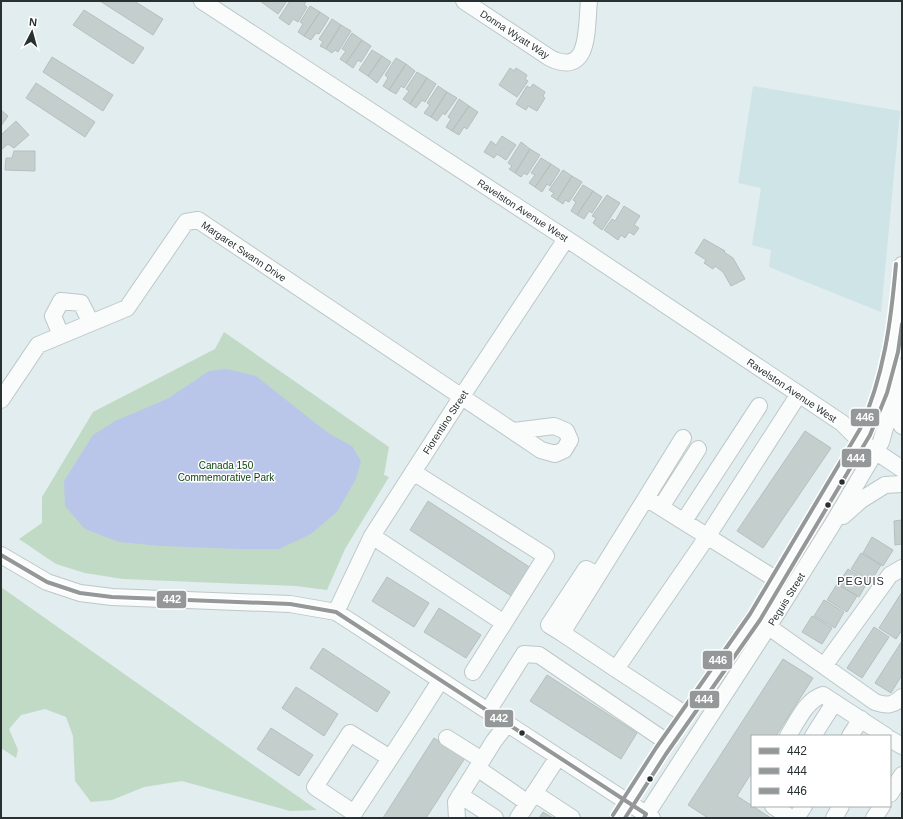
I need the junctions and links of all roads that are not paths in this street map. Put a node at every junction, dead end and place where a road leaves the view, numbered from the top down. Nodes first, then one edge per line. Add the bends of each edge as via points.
1 (202, 1) edge
2 (464, 1) edge
3 (589, 1) edge
4 (566, 239) junction
5 (902, 265) edge
6 (92, 323) junction
7 (61, 336) junction
8 (902, 367) edge
9 (896, 392) junction
10 (799, 394) junction
11 (462, 396) junction
12 (1, 400) edge
13 (759, 406) dead end
14 (902, 426) edge
15 (514, 430) dead end
16 (862, 436) junction
17 (683, 438) dead end
18 (878, 447) junction
19 (698, 449) dead end
20 (902, 457) edge
21 (902, 469) edge
22 (413, 472) junction
23 (902, 484) edge
24 (646, 498) junction
25 (661, 507) junction
26 (684, 521) junction
27 (832, 525) junction
28 (372, 536) junction
29 (707, 536) junction
30 (1, 554) edge
31 (902, 568) edge
32 (777, 580) junction
33 (336, 612) junction
34 (755, 617) junction
35 (504, 623) junction
36 (768, 627) junction
37 (824, 666) junction
38 (616, 669) junction
39 (473, 672) dead end
40 (440, 681) junction
41 (902, 697) edge
42 (834, 703) junction
43 (488, 710) junction
44 (686, 715) junction
45 (861, 719) junction
46 (507, 724) junction
47 (789, 735) edge
48 (814, 735) edge
49 (851, 735) edge
50 (885, 735) edge
51 (447, 738) dead end
52 (891, 740) edge
53 (667, 742) junction
54 (902, 746) edge
55 (558, 757) junction
56 (390, 758) junction
57 (480, 764) junction
58 (902, 775) edge
59 (891, 792) edge
60 (460, 795) junction
61 (531, 798) junction
62 (628, 803) junction
63 (774, 807) edge
64 (803, 807) edge
65 (840, 807) edge
66 (881, 807) edge
67 (647, 817) edge
68 (457, 818) edge
69 (495, 818) edge
70 (518, 818) edge
71 (572, 818) edge
72 (618, 818) edge
73 (791, 818) edge
74 (796, 818) edge
75 (834, 818) edge
76 (874, 818) edge

1 - 4 street, Ravelston Avenue West
2 - 3 street, Donna Wyatt Way via 550,58 560,63 571,63 580,58 584,48
4 - 10 street, Ravelston Avenue West
4 - 11 street, Fiorentino Street
5 - 16 street, Peguis Street via 893,353 873,416
6 - 7 street, Margaret Swann Drive
6 - 7 street via 81,303 61,301 53,316
6 - 11 street, Margaret Swann Drive via 127,308 186,222 198,220
7 - 12 street, Margaret Swann Drive via 38,345
8 - 9 street, Peguis Street
9 - 14 street via 898,419
9 - 18 street, Peguis Street
10 - 16 street, Ravelston Avenue West
10 - 29 street
11 - 15 street, Margaret Swann Drive
11 - 22 street, Fiorentino Street
13 - 26 street
16 - 18 street, Ravelston Avenue West
16 - 32 street, Peguis Street
17 - 24 street
18 - 20 street
18 - 21 street
18 - 27 street, Peguis Street
19 - 25 street
22 - 28 street, Fiorentino Street
22 - 35 street via 546,556
23 - 27 street via 885,485 861,500
24 - 25 street
24 - 38 street via 598,576 574,600 562,633
25 - 26 street
26 - 29 street
27 - 36 street, Peguis Street
28 - 33 street, Fiorentino Street
28 - 35 street
29 - 32 street
29 - 38 street
30 - 33 street via 47,582 80,593 112,598 290,604
31 - 37 street via 890,575
32 - 34 street, Peguis Street
33 - 40 street
34 - 36 street
34 - 44 street, Peguis Street
35 - 39 street
36 - 37 street
36 - 67 street, Peguis Street
37 - 41 street via 875,702 885,706 894,705
38 - 44 street
40 - 43 street
40 - 56 street
42 - 45 street
42 - 47 street via 823,695 815,697
42 - 48 street
43 - 46 street
43 - 53 street via 524,654 539,655
44 - 53 street, Peguis Street
45 - 49 street
45 - 50 street
46 - 55 street
46 - 57 street
51 - 57 street
52 - 54 street
53 - 62 street, Peguis Street
55 - 61 street
55 - 62 street
56 - 56 street via 354,813 315,787 350,733
57 - 60 street
57 - 61 street
58 - 59 street
60 - 68 street via 456,802
60 - 69 street
61 - 70 street
61 - 71 street
62 - 67 street
62 - 72 street, Peguis Street
63 - 73 street
64 - 74 street
65 - 75 street
66 - 76 street

